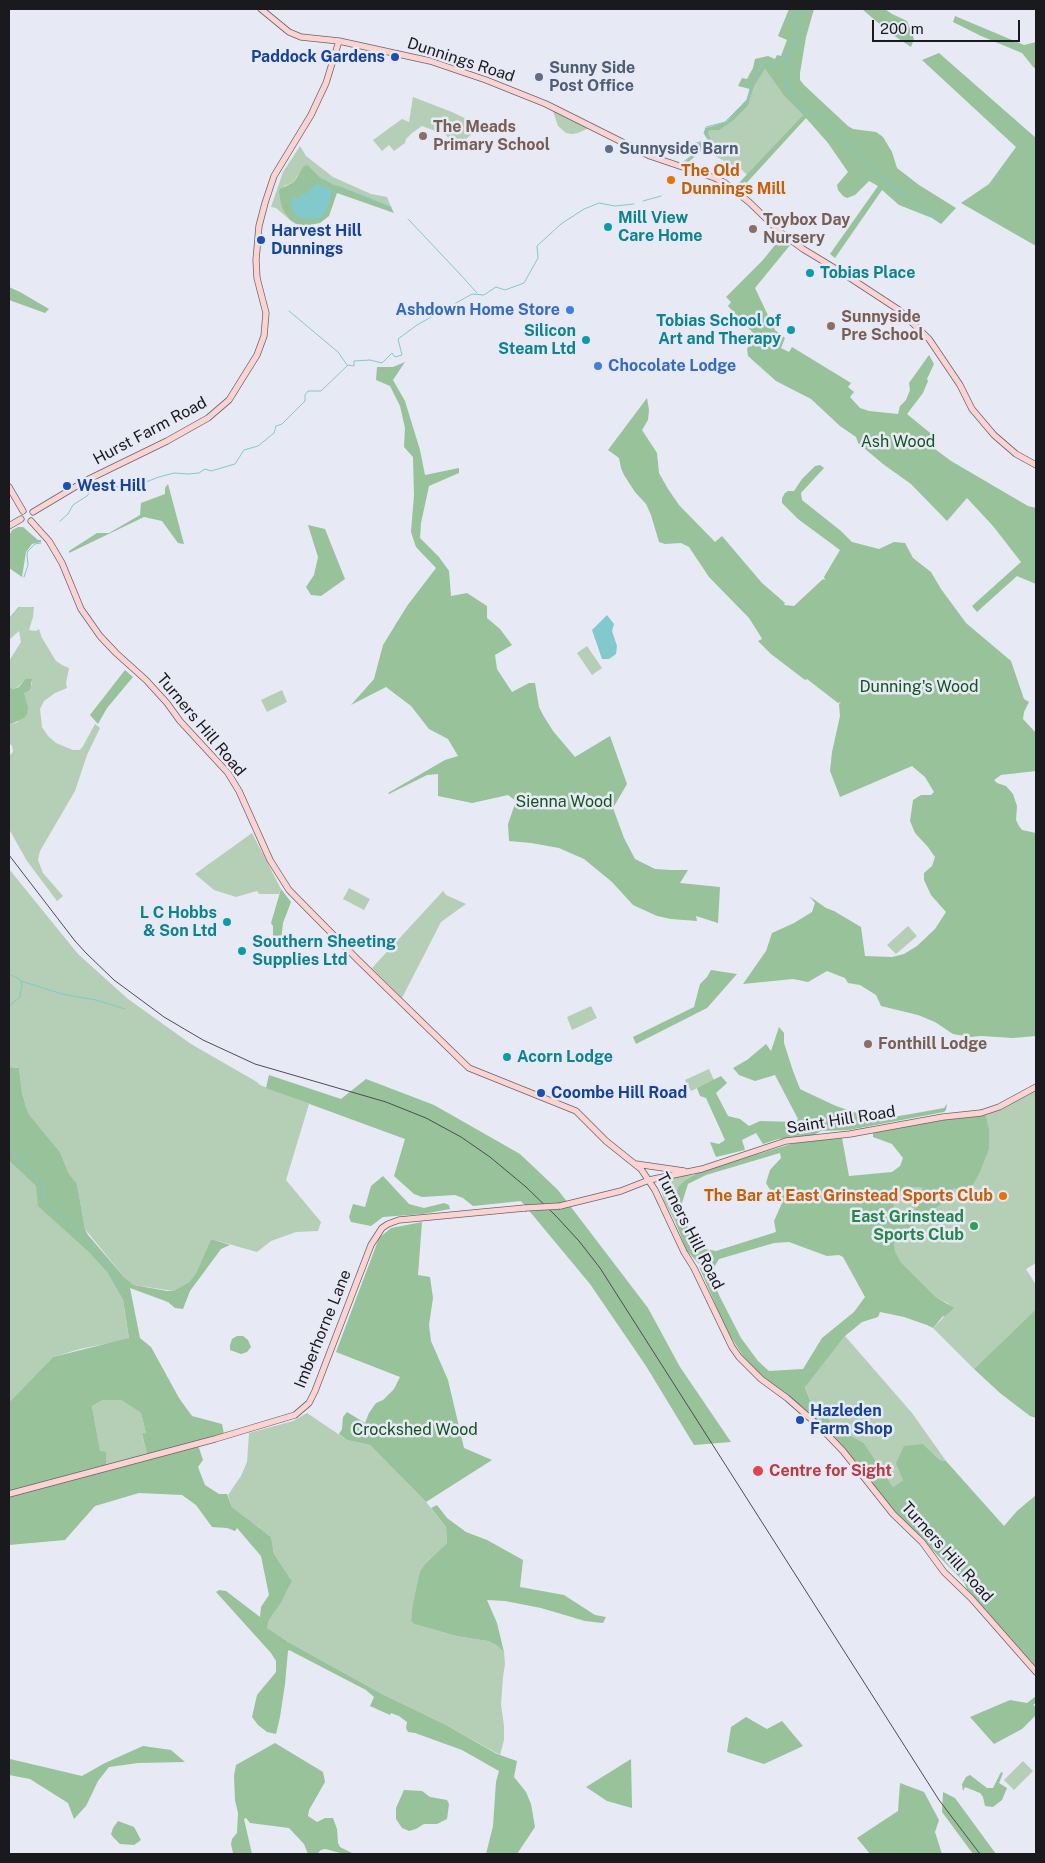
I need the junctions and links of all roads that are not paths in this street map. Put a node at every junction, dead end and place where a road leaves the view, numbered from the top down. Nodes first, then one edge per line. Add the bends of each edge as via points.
1 (261, 9) edge
2 (339, 41) junction
3 (1036, 465) edge
4 (9, 488) edge
5 (23, 511) junction
6 (33, 512) junction
7 (21, 519) junction
8 (31, 521) junction
9 (9, 526) edge
10 (1036, 1087) edge
11 (634, 1163) junction
12 (687, 1172) junction
13 (649, 1180) junction
14 (9, 1494) edge
15 (1036, 1672) edge

1 - 2 street, Dunnings Road via 301,37
2 - 3 street, Dunnings Road via 430,61 486,80 546,104 650,156 725,183 803,249 899,310 929,339 972,409 994,435 1016,454
2 - 6 street, Hurst Farm Road via 326,83 274,176 265,203 256,260 266,313 264,336 257,355 229,400 208,418 85,481
4 - 5 street
5 - 6 street
5 - 7 street
6 - 8 street
7 - 8 street via 27,523
7 - 9 street
8 - 11 street, Turners Hill Road via 49,541 81,609 100,636 146,680 228,773 270,860 289,890 469,1068 576,1111
10 - 12 street, Saint Hill Road via 981,1113 786,1141
11 - 12 street
11 - 13 street, Turners Hill Road
12 - 13 street, Saint Hill Road
13 - 14 street, Imberhorne Lane, bridge via 621,1191 560,1206 399,1220 388,1224 371,1245 315,1391 295,1415
13 - 15 street, Turners Hill Road via 739,1357 819,1426 893,1514 922,1542 944,1572

